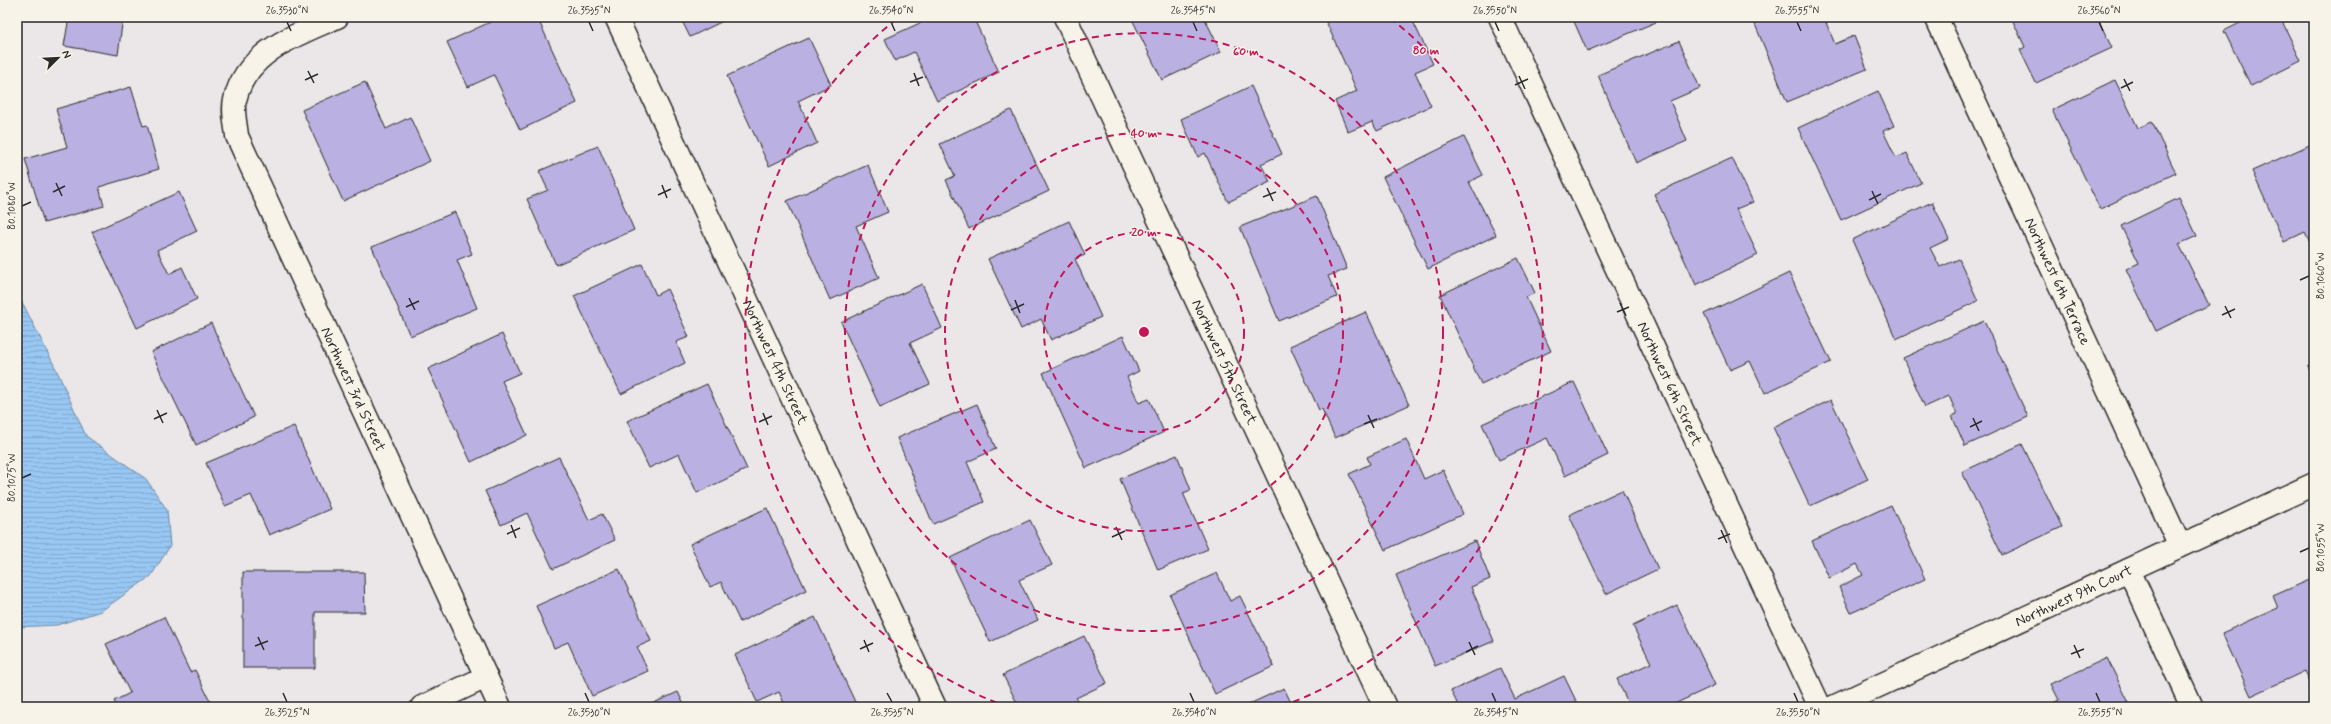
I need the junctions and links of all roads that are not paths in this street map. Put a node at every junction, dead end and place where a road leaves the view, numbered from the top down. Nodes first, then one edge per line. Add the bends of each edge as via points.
1 (337, 17) edge
2 (616, 17) edge
3 (1065, 17) edge
4 (1500, 17) edge
5 (1936, 17) edge
6 (2314, 484) edge
7 (2180, 546) junction
8 (2129, 570) junction
9 (486, 677) junction
10 (422, 707) edge
11 (500, 707) edge
12 (935, 707) edge
13 (1385, 707) edge
14 (1820, 707) edge
15 (1833, 707) edge
16 (2192, 707) edge

1 - 9 street, Northwest 3rd Street via 277,45 249,68 234,100 237,136
2 - 12 street, Northwest 4th Street
3 - 13 street, Northwest 5th Street
4 - 14 street, Northwest 6th Street
5 - 7 street, Northwest 6th Terrace
6 - 7 street, Northwest 9th Court
7 - 8 street, Northwest 9th Court
8 - 15 street, Northwest 9th Court
8 - 16 street
9 - 10 street
9 - 11 street, Northwest 3rd Street

